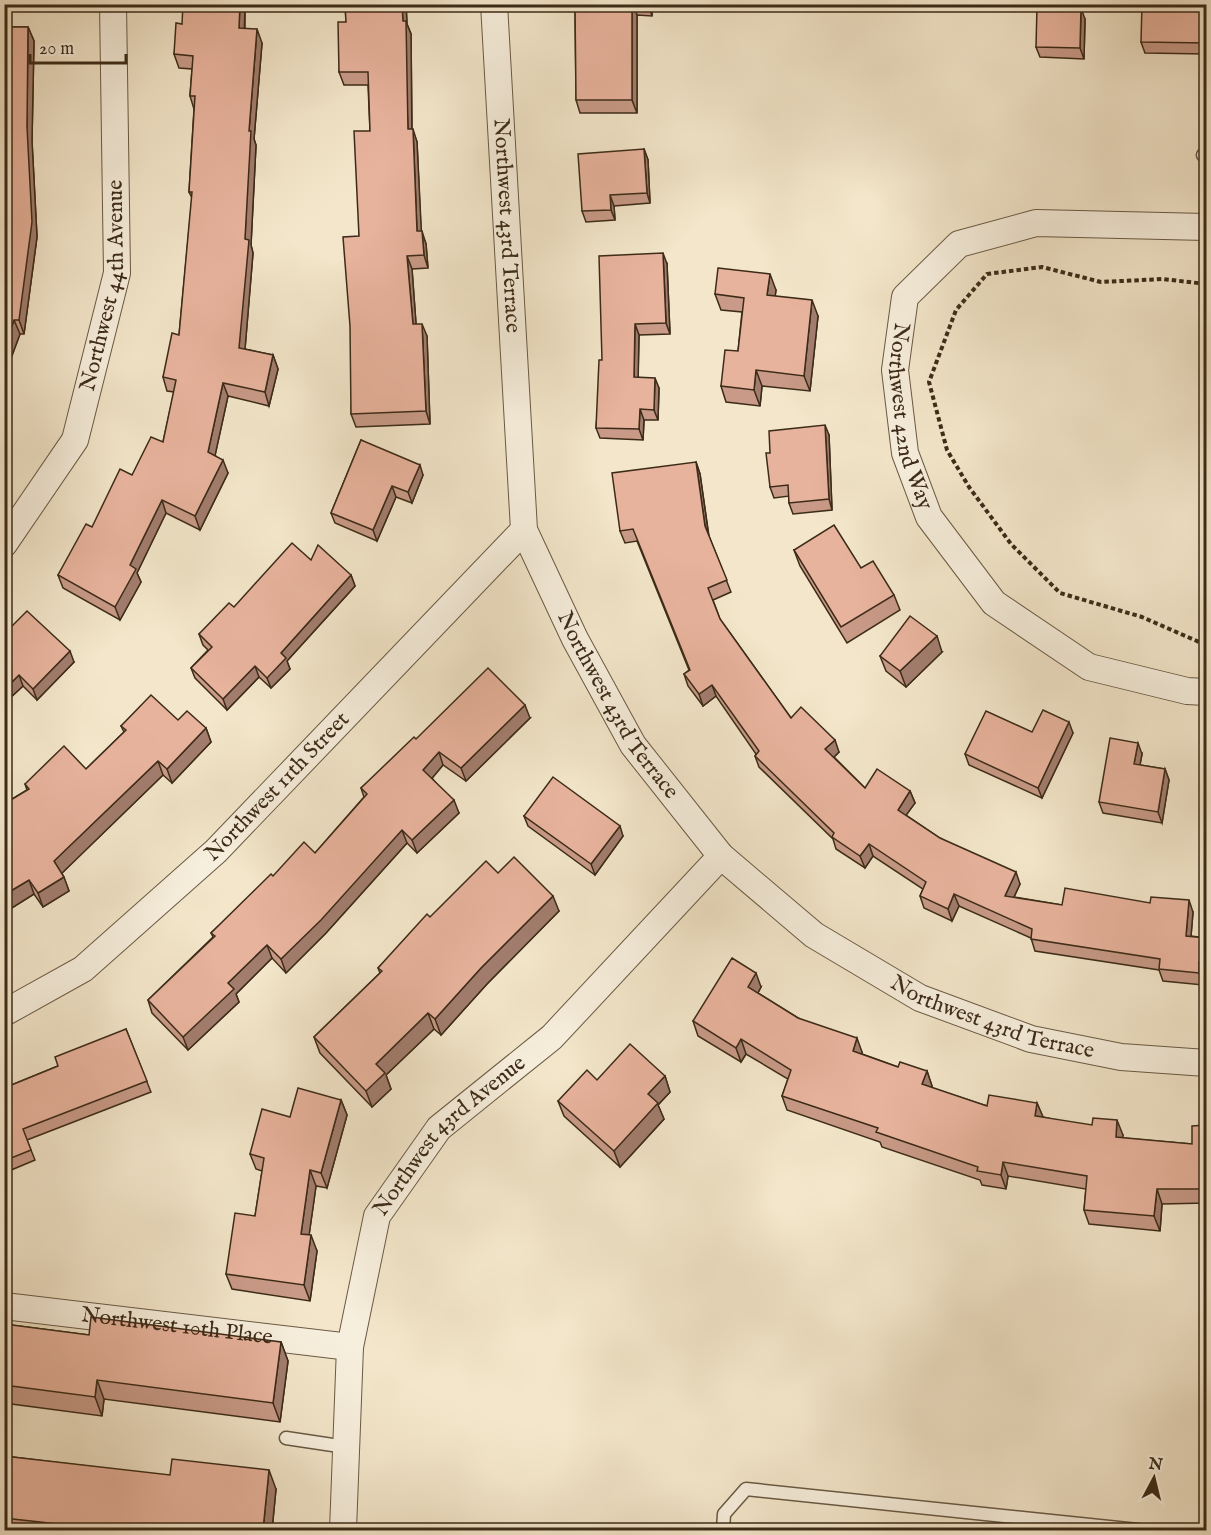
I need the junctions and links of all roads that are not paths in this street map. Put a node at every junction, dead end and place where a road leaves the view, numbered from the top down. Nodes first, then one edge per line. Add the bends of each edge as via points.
1 (113, 4) edge
2 (494, 4) edge
3 (1206, 227) edge
4 (524, 530) junction
5 (4, 544) edge
6 (1206, 692) edge
7 (721, 856) junction
8 (4, 1013) edge
9 (1206, 1064) edge
10 (4, 1306) edge
11 (350, 1347) junction
12 (286, 1438) dead end
13 (346, 1447) junction
14 (343, 1530) edge
15 (723, 1530) edge
16 (1138, 1530) edge

1 - 5 street, Northwest 44th Avenue via 117,273 75,440
2 - 4 street, Northwest 43rd Terrace
3 - 6 street, Northwest 42nd Way via 1036,223 959,244 906,297 895,370 905,453 929,517 994,603 1089,667
4 - 7 street, Northwest 43rd Terrace via 575,639 633,745
4 - 8 street, Northwest 11th Street via 216,851 83,969
7 - 9 street, Northwest 43rd Terrace via 814,935 920,998 1031,1039 1122,1058
7 - 11 street, Northwest 43rd Avenue via 552,1037 439,1128 377,1216
10 - 11 street, Northwest 10th Place
11 - 13 street, Northwest 43rd Avenue
12 - 13 lane
13 - 14 street, Northwest 43rd Avenue
15 - 16 lane via 724,1514 746,1489

